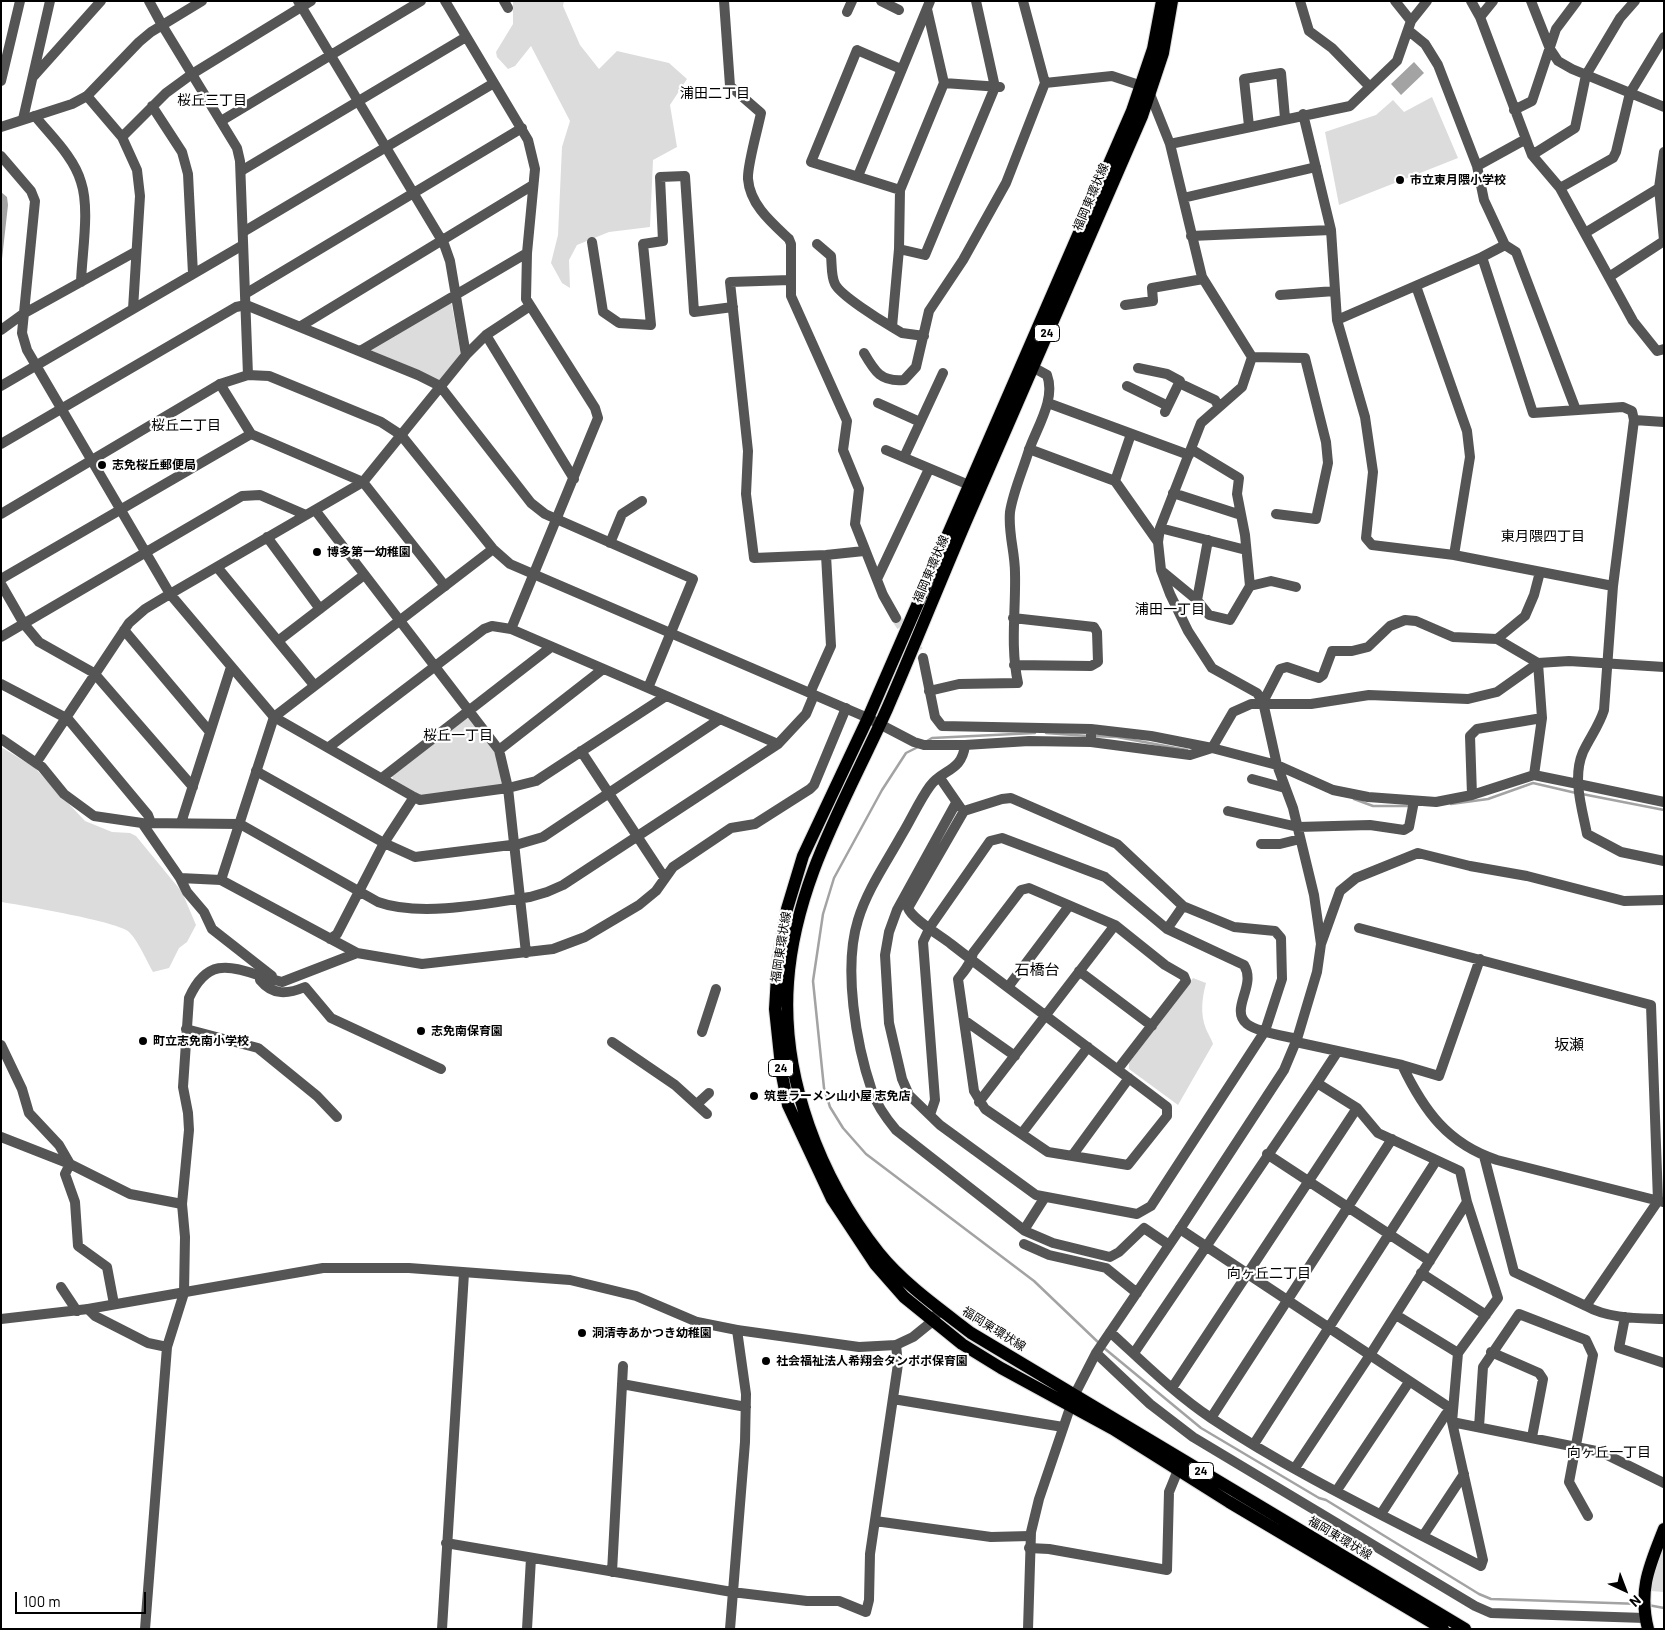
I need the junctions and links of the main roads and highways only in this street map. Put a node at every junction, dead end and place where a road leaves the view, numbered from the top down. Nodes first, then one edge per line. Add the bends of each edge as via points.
1 (1162, 1) edge
2 (1172, 1) edge
3 (1146, 90) junction
4 (1028, 364) junction
5 (874, 721) junction
6 (937, 1314) junction
7 (1664, 1529) edge
8 (1646, 1620) edge
9 (1443, 1629) edge
10 (1465, 1629) edge

1 - 3 main road, 福岡東環状線 / 24
2 - 3 main road, 福岡東環状線 / 24 via 1163,53
3 - 4 main road, 福岡東環状線 / 24
4 - 5 main road, 福岡東環状線 / 24
4 - 5 main road, 福岡東環状線 / 24 via 969,485
5 - 6 main road, 福岡東環状線 / 24 via 803,856 794,883 778,960 775,1009 778,1045 788,1105 832,1199 874,1264 904,1297
6 - 9 main road, 福岡東環状線 / 24 via 962,1344 1113,1429
6 - 10 main road, 福岡東環状線 / 24
7 - 8 main road via 1646,1577 1643,1597

